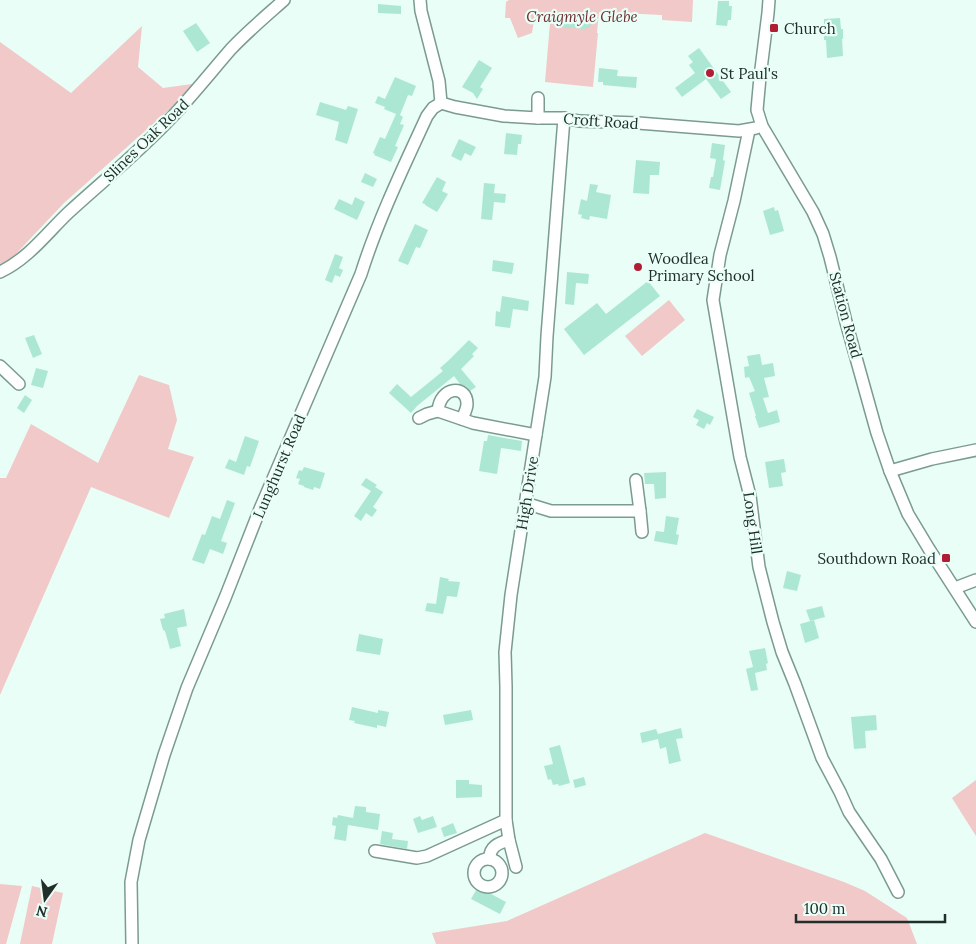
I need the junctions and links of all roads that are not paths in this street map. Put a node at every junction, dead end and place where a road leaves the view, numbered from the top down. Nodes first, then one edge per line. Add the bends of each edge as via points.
1 (284, 0) edge
2 (420, 0) edge
3 (769, 0) edge
4 (538, 98) dead end
5 (441, 103) junction
6 (538, 118) junction
7 (564, 118) junction
8 (762, 126) junction
9 (749, 130) junction
10 (0, 272) edge
11 (0, 366) edge
12 (19, 384) dead end
13 (438, 410) junction
14 (419, 418) dead end
15 (462, 419) junction
16 (536, 435) junction
17 (976, 450) edge
18 (890, 471) junction
19 (636, 480) dead end
20 (526, 504) junction
21 (640, 511) junction
22 (642, 532) dead end
23 (976, 580) edge
24 (955, 588) junction
25 (976, 622) edge
26 (506, 820) junction
27 (509, 840) junction
28 (375, 852) dead end
29 (490, 859) dead end
30 (516, 867) dead end
31 (898, 892) dead end
32 (132, 944) edge

1 - 10 street, Slines Oak Road via 232,49 123,164 30,251
2 - 5 street
3 - 8 street, Station Road via 758,110
4 - 6 street
5 - 6 street, Croft Road via 504,116
5 - 32 street, Lunghurst Road via 427,116 401,174 186,688 139,840 131,882
6 - 7 street, Croft Road
7 - 9 street, Croft Road
7 - 16 street, High Drive via 545,377
8 - 9 street, Croft Road
8 - 18 street, Station Road via 823,234
9 - 31 street, Long Hill via 713,300 740,457 750,496 759,567 782,652 822,758 849,812 881,859
11 - 12 street
13 - 14 street
13 - 15 street
13 - 15 street via 446,393 455,390 467,401
15 - 16 street
16 - 20 street, High Drive
17 - 18 street
18 - 24 street, Station Road via 908,514
19 - 21 street
20 - 21 street via 551,510
20 - 26 street, High Drive via 504,652
21 - 22 street
23 - 24 street
24 - 25 street, Station Road
26 - 27 street, High Drive
26 - 28 street via 427,856 418,858
27 - 29 street via 494,846
27 - 30 street, High Drive

